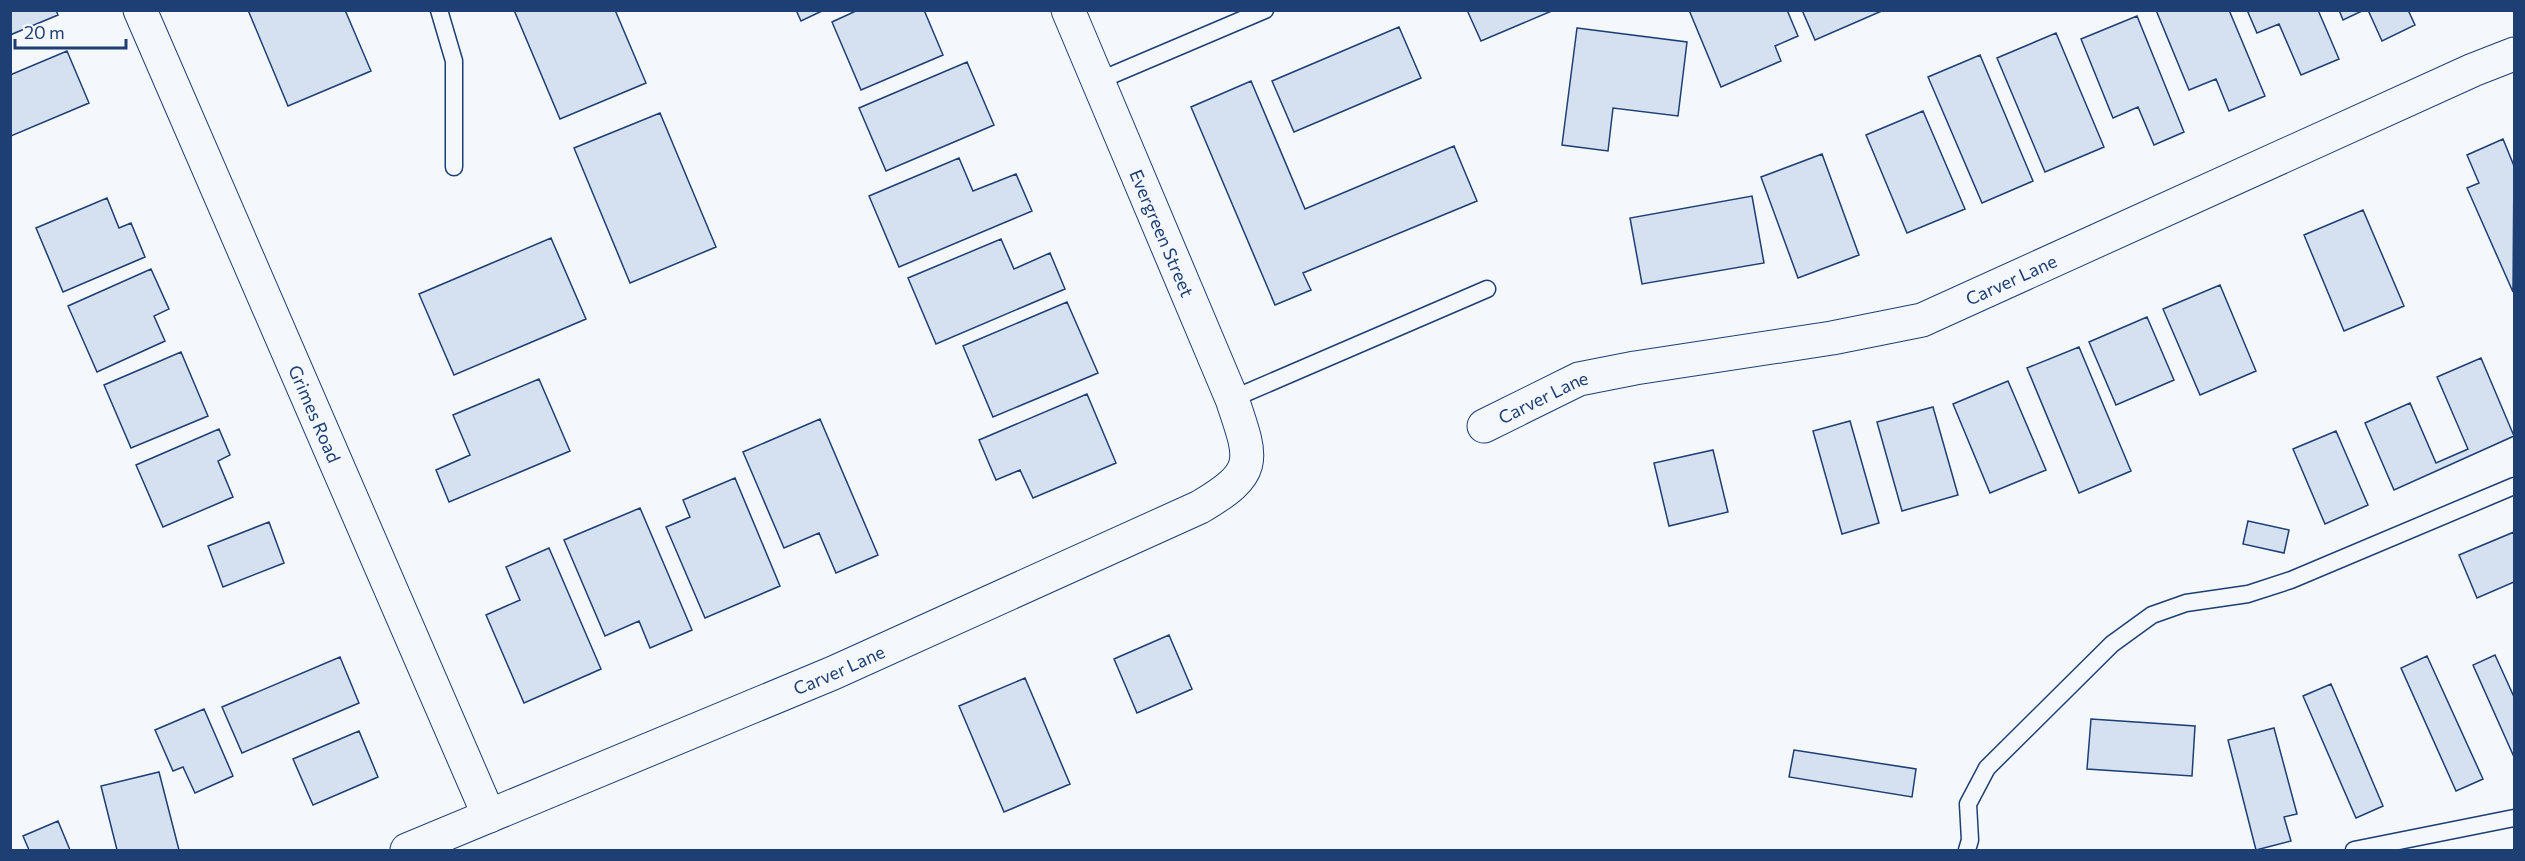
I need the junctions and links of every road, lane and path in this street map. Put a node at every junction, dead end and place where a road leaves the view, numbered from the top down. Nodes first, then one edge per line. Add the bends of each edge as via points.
1 (140, 10) edge
2 (439, 10) edge
3 (1068, 10) edge
4 (1265, 10) edge
5 (2514, 54) edge
6 (1098, 81) junction
7 (454, 167) dead end
8 (1487, 289) dead end
9 (1233, 399) junction
10 (1484, 426) dead end
11 (1248, 458) joint
12 (2514, 486) edge
13 (489, 816) junction
14 (2514, 818) edge
15 (407, 850) edge
16 (1967, 850) edge
17 (2354, 850) edge

1 - 13 street, Grimes Road
2 - 7 lane via 454,61
3 - 6 street, Evergreen Street
4 - 6 lane
5 - 10 street, Carver Lane via 1922,320 1579,379
6 - 9 street, Evergreen Street
8 - 9 lane
9 - 11 street, Evergreen Street
11 - 13 street, Carver Lane via 1241,477 1227,491 1200,507 833,673
12 - 16 lane via 2292,580 2248,594 2186,603 2152,615 2112,644 1986,768 1968,804
13 - 15 street, Carver Lane
14 - 17 lane

